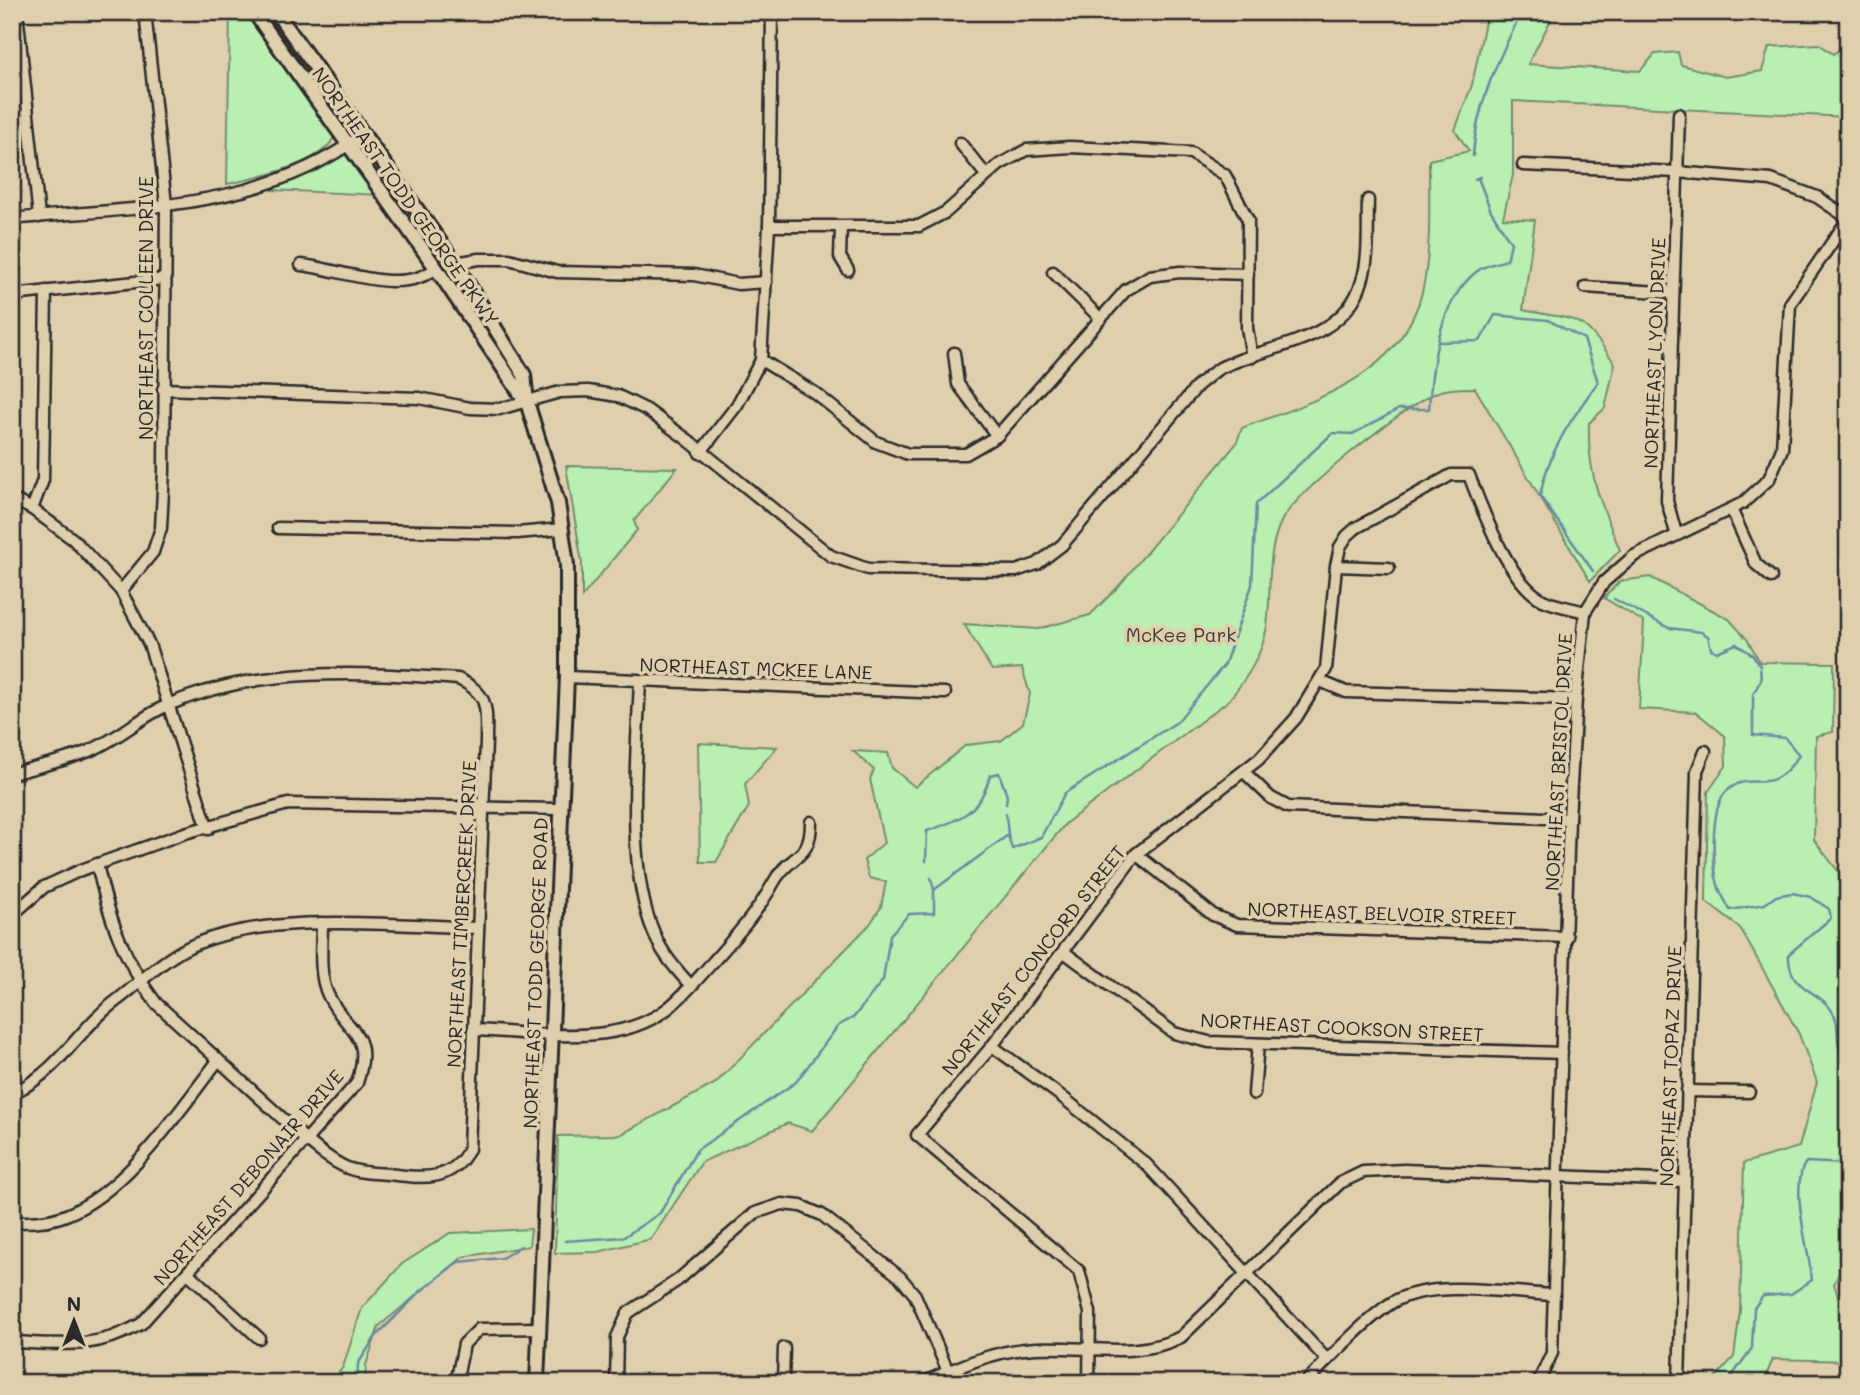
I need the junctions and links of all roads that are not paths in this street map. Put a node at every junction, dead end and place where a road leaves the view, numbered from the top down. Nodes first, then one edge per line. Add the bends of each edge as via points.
1 (17, 12) edge
2 (145, 12) edge
3 (254, 12) edge
4 (275, 12) edge
5 (772, 12) edge
6 (1679, 114) dead end
7 (362, 135) junction
8 (960, 143) dead end
9 (349, 146) junction
10 (1523, 165) dead end
11 (1677, 172) junction
12 (986, 176) junction
13 (1368, 200) dead end
14 (166, 205) junction
15 (39, 216) junction
16 (1848, 218) edge
17 (12, 219) edge
18 (769, 226) junction
19 (841, 228) junction
20 (455, 263) junction
21 (301, 265) dead end
22 (436, 268) junction
23 (848, 270) dead end
24 (1053, 271) dead end
25 (1248, 274) junction
26 (164, 279) junction
27 (766, 282) junction
28 (1585, 287) dead end
29 (47, 291) junction
30 (1673, 293) junction
31 (12, 295) edge
32 (1100, 318) junction
33 (954, 353) dead end
34 (1252, 357) junction
35 (761, 360) junction
36 (163, 389) junction
37 (527, 402) junction
38 (997, 436) junction
39 (700, 453) junction
40 (12, 499) edge
41 (32, 509) junction
42 (1731, 509) junction
43 (278, 528) dead end
44 (562, 529) junction
45 (1676, 533) junction
46 (1336, 566) junction
47 (1389, 568) dead end
48 (1771, 577) dead end
49 (121, 592) junction
50 (1585, 612) junction
51 (567, 677) junction
52 (640, 681) junction
53 (1320, 681) junction
54 (945, 693) dead end
55 (1576, 699) junction
56 (166, 706) junction
57 (1705, 751) dead end
58 (1244, 772) junction
59 (12, 774) edge
60 (484, 809) junction
61 (561, 809) junction
62 (1569, 820) junction
63 (811, 822) dead end
64 (208, 829) junction
65 (1136, 854) junction
66 (97, 864) junction
67 (12, 915) edge
68 (322, 923) junction
69 (478, 928) junction
70 (1567, 937) junction
71 (1064, 952) junction
72 (141, 983) junction
73 (691, 986) junction
74 (473, 1030) junction
75 (553, 1033) junction
76 (1258, 1044) junction
77 (992, 1046) junction
78 (1562, 1053) junction
79 (217, 1062) junction
80 (19, 1090) dead end
81 (1687, 1091) junction
82 (1749, 1092) dead end
83 (1254, 1094) dead end
84 (305, 1139) junction
85 (1559, 1177) junction
86 (1684, 1181) junction
87 (12, 1222) edge
88 (1248, 1272) junction
89 (188, 1273) junction
90 (1554, 1295) junction
91 (538, 1328) junction
92 (259, 1338) dead end
93 (12, 1342) edge
94 (784, 1348) dead end
95 (1090, 1350) junction
96 (1327, 1360) junction
97 (948, 1371) junction
98 (456, 1383) edge
99 (537, 1383) edge
100 (616, 1383) edge
101 (783, 1383) edge
102 (922, 1383) edge
103 (953, 1383) edge
104 (1089, 1383) edge
105 (1305, 1383) edge
106 (1538, 1383) edge
107 (1679, 1383) edge

1 - 15 street
2 - 14 street, NORTHEAST COLLEEN DRIVE
3 - 9 main road, NORTHEAST TODD GEORGE PKWY
4 - 7 main road
5 - 18 street
6 - 11 street, NORTHEAST LYON DRIVE
7 - 9 street
7 - 20 main road
8 - 12 street
9 - 14 street via 284,181
9 - 22 main road, NORTHEAST TODD GEORGE PKWY
10 - 11 street
11 - 16 street via 1771,180 1817,197
11 - 30 street, NORTHEAST LYON DRIVE
12 - 19 street via 946,212 919,226
12 - 25 street via 1026,150 1070,146 1191,153 1225,176 1248,220
13 - 34 street via 1365,268 1357,295 1344,312 1310,337
14 - 15 street
14 - 26 street, NORTHEAST COLLEEN DRIVE
15 - 17 street
16 - 42 street, NORTHEAST BRISTOL DRIVE via 1790,304 1782,449 1777,466 1766,484
18 - 19 street
18 - 27 street
19 - 23 street via 840,257
20 - 27 street via 509,258 557,271
20 - 37 main road via 524,375
21 - 22 street via 393,281 418,279
22 - 37 main road, NORTHEAST TODD GEORGE PKWY
24 - 32 street
25 - 32 street via 1150,276 1126,290
25 - 34 street via 1247,328
26 - 29 street
26 - 36 street, NORTHEAST COLLEEN DRIVE
27 - 35 street
28 - 30 street
29 - 31 street
29 - 41 street via 43,480
30 - 45 street, NORTHEAST LYON DRIVE via 1667,500
32 - 38 street
33 - 38 street via 958,384
34 - 39 street via 1220,368 1199,384 1062,545 1037,564 1016,572 868,569 831,556
35 - 38 street via 814,393 876,442 908,454 966,454
35 - 39 street via 737,405
36 - 37 street via 419,398 489,409
36 - 49 street, NORTHEAST COLLEEN DRIVE via 161,528 153,552
37 - 39 street via 588,391 618,396 647,410
37 - 44 main road, NORTHEAST TODD GEORGE ROAD
40 - 41 street
41 - 49 street via 74,540
42 - 45 street, NORTHEAST BRISTOL DRIVE
42 - 48 street via 1756,564
43 - 44 street via 517,533
44 - 51 main road, NORTHEAST TODD GEORGE ROAD via 567,565
45 - 50 street, NORTHEAST BRISTOL DRIVE via 1615,570
46 - 47 street
46 - 50 street, NORTHEAST CONCORD STREET via 1340,547 1356,528 1451,475 1469,475 1495,536 1528,589 1543,600
46 - 53 street, NORTHEAST CONCORD STREET via 1331,644
49 - 56 street via 149,645
50 - 55 street, NORTHEAST BRISTOL DRIVE
51 - 52 street, NORTHEAST MCKEE LANE
51 - 61 main road, NORTHEAST TODD GEORGE ROAD
52 - 54 street, NORTHEAST MCKEE LANE
52 - 73 street via 635,810 641,881 653,932
53 - 55 street via 1346,692
53 - 58 street, NORTHEAST CONCORD STREET via 1275,744
55 - 62 street, NORTHEAST BRISTOL DRIVE
56 - 59 street via 91,751
56 - 60 street, NORTHEAST TIMBERCREEK DRIVE via 217,688 277,675 458,679 482,695 486,708
56 - 64 street
57 - 81 street, NORTHEAST TOPAZ DRIVE via 1697,771
58 - 62 street via 1288,807
58 - 65 street, NORTHEAST CONCORD STREET
60 - 61 street
60 - 64 street via 288,804
60 - 69 street, NORTHEAST TIMBERCREEK DRIVE
61 - 75 main road, NORTHEAST TODD GEORGE ROAD
62 - 70 street, NORTHEAST BRISTOL DRIVE
63 - 73 street via 811,841 800,858 784,869 747,924
64 - 66 street
65 - 70 street, NORTHEAST BELVOIR STREET via 1213,915 1237,925
65 - 71 street, NORTHEAST CONCORD STREET
66 - 67 street via 44,887
66 - 72 street via 114,930
68 - 69 street
68 - 72 street via 263,928 202,943 171,957
68 - 84 street, NORTHEAST DEBONAIR DRIVE via 328,994 363,1045 362,1066 357,1083
69 - 74 street, NORTHEAST TIMBERCREEK DRIVE
70 - 78 street, NORTHEAST BRISTOL DRIVE
71 - 76 street, NORTHEAST COOKSON STREET via 1174,1033 1209,1042
71 - 77 street, NORTHEAST CONCORD STREET
72 - 79 street
72 - 80 street via 99,1016 40,1079
73 - 75 street via 669,1008 636,1026
74 - 75 street
74 - 84 street, NORTHEAST TIMBERCREEK DRIVE via 469,1149 457,1167 443,1175 417,1177 348,1169
75 - 91 main road, NORTHEAST TODD GEORGE ROAD
76 - 78 street, NORTHEAST COOKSON STREET
76 - 83 street
77 - 88 street via 1146,1164
77 - 95 street, NORTHEAST CONCORD STREET via 917,1135 1079,1271 1090,1312
78 - 85 street, NORTHEAST BRISTOL DRIVE
79 - 84 street
79 - 87 street via 146,1152 108,1187 66,1215
81 - 82 street
81 - 86 street, NORTHEAST TOPAZ DRIVE
84 - 89 street, NORTHEAST DEBONAIR DRIVE
85 - 86 street
85 - 88 street via 1363,1172 1340,1183
85 - 90 street, NORTHEAST BRISTOL DRIVE
86 - 107 street, NORTHEAST TOPAZ DRIVE
88 - 95 street via 1181,1337 1165,1345 1139,1351
88 - 96 street
89 - 92 street
89 - 93 street, NORTHEAST DEBONAIR DRIVE via 141,1324 116,1338 59,1345
90 - 96 street via 1418,1293 1393,1303
90 - 106 street, NORTHEAST BRISTOL DRIVE via 1552,1353
91 - 98 street via 480,1329 464,1345
91 - 99 main road, NORTHEAST TODD GEORGE ROAD
94 - 101 street
95 - 97 street via 1001,1352
95 - 104 street
96 - 105 street
97 - 100 street via 915,1295 900,1277 810,1208 782,1204 755,1213 678,1280 628,1313 617,1337
97 - 102 street
97 - 103 street

